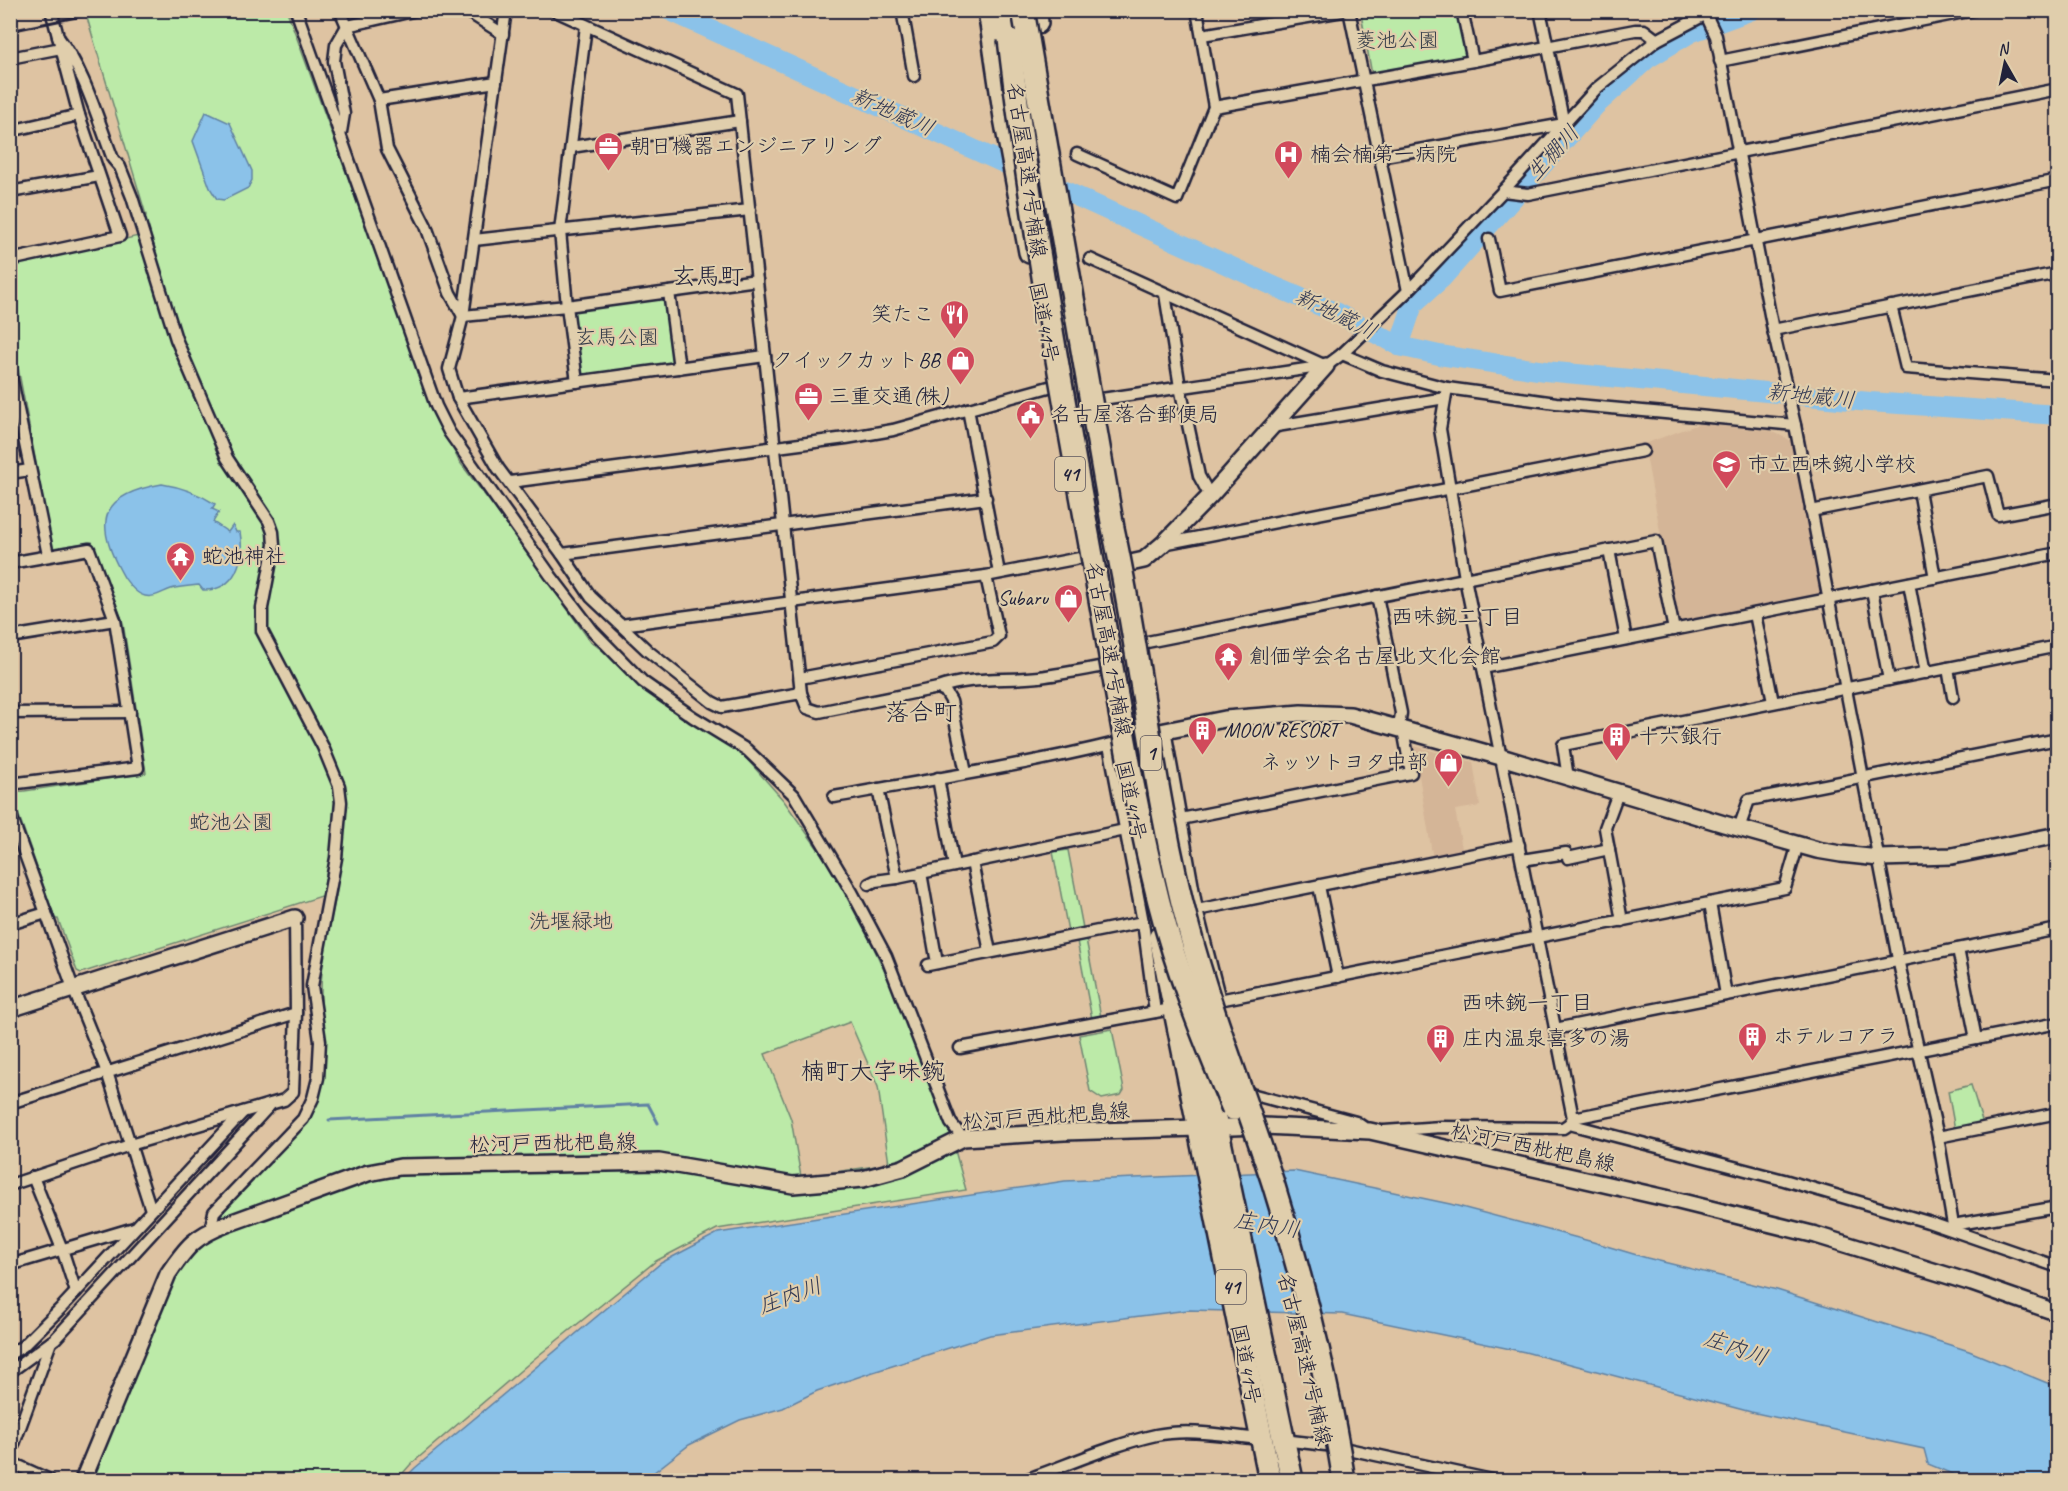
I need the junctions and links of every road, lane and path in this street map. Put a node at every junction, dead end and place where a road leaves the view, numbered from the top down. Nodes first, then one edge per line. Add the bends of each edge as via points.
1 (51, 10) edge
2 (296, 10) edge
3 (340, 10) edge
4 (417, 10) edge
5 (465, 10) edge
6 (506, 10) edge
7 (552, 10) edge
8 (903, 10) edge
9 (989, 10) edge
10 (994, 10) edge
11 (1005, 10) edge
12 (1015, 10) edge
13 (1025, 10) edge
14 (1036, 10) edge
15 (1197, 10) edge
16 (1349, 10) edge
17 (1462, 10) edge
18 (1540, 10) edge
19 (1974, 10) edge
20 (1707, 14) edge
21 (347, 26) junction
22 (586, 26) junction
23 (503, 34) junction
24 (1202, 35) junction
25 (1657, 40) junction
26 (59, 43) junction
27 (1547, 46) junction
28 (10, 58) edge
29 (1473, 61) junction
30 (1720, 61) junction
31 (914, 76) dead end
32 (1364, 81) junction
33 (496, 82) junction
34 (2058, 89) edge
35 (379, 100) junction
36 (1214, 107) junction
37 (79, 115) junction
38 (740, 121) junction
39 (1564, 124) junction
40 (10, 130) edge
41 (341, 135) junction
42 (1015, 142) junction
43 (571, 147) junction
44 (1738, 153) junction
45 (1077, 154) dead end
46 (1379, 157) junction
47 (99, 176) junction
48 (2058, 180) edge
49 (10, 192) edge
50 (1506, 192) junction
51 (750, 210) junction
52 (1061, 219) junction
53 (560, 231) junction
54 (1489, 239) dead end
55 (1756, 239) junction
56 (474, 240) junction
57 (1090, 259) dead end
58 (10, 260) edge
59 (2058, 273) edge
60 (757, 280) junction
61 (1408, 291) junction
62 (669, 292) junction
63 (1165, 294) junction
64 (567, 306) junction
65 (1891, 306) junction
66 (463, 316) junction
67 (1773, 330) junction
68 (1342, 354) junction
69 (765, 356) junction
70 (1326, 366) junction
71 (679, 368) junction
72 (11, 379) edge
73 (2058, 380) edge
74 (577, 382) junction
75 (1056, 385) junction
76 (1180, 387) junction
77 (1446, 393) junction
78 (458, 398) junction
79 (1095, 400) junction
80 (968, 409) junction
81 (1795, 425) junction
82 (1271, 428) junction
83 (775, 448) junction
84 (1643, 451) dead end
85 (30, 470) junction
86 (10, 473) edge
87 (510, 482) junction
88 (1449, 487) junction
89 (1919, 490) junction
90 (1210, 496) junction
91 (986, 498) junction
92 (2058, 504) edge
93 (1811, 512) junction
94 (783, 525) junction
95 (1113, 528) junction
96 (1163, 544) junction
97 (1609, 550) junction
98 (1095, 552) junction
99 (2058, 553) edge
100 (562, 554) junction
101 (48, 555) junction
102 (10, 563) edge
103 (1126, 564) junction
104 (999, 573) junction
105 (986, 576) junction
106 (1465, 578) junction
107 (1935, 578) junction
108 (1909, 583) junction
109 (1872, 590) junction
110 (1377, 596) junction
111 (1828, 600) junction
112 (791, 601) junction
113 (1755, 614) junction
114 (115, 620) junction
115 (621, 625) junction
116 (1674, 630) junction
117 (10, 637) edge
118 (1626, 639) junction
119 (1137, 644) junction
120 (2058, 646) edge
121 (1104, 666) junction
122 (1483, 668) junction
123 (1948, 668) junction
124 (1926, 673) junction
125 (800, 678) junction
126 (1889, 680) junction
127 (938, 688) junction
128 (1846, 688) junction
129 (801, 693) junction
130 (1953, 697) dead end
131 (1773, 702) junction
132 (130, 712) junction
133 (10, 713) edge
134 (1401, 728) junction
135 (1160, 732) junction
136 (2058, 739) edge
137 (1114, 744) junction
138 (1501, 757) junction
139 (966, 773) junction
140 (938, 778) junction
141 (1568, 778) junction
142 (1863, 778) junction
143 (10, 784) edge
144 (878, 789) junction
145 (1618, 793) junction
146 (834, 797) dead end
147 (10, 813) edge
148 (1181, 819) junction
149 (1738, 828) junction
150 (1125, 830) junction
151 (2058, 835) edge
152 (15, 841) edge
153 (1798, 844) junction
154 (1518, 845) junction
155 (1609, 849) junction
156 (1879, 858) junction
157 (1522, 860) junction
158 (972, 862) junction
159 (954, 866) junction
160 (921, 873) junction
161 (897, 878) junction
162 (869, 884) dead end
163 (1319, 886) junction
164 (1710, 903) junction
165 (1197, 910) junction
166 (46, 913) junction
167 (295, 918) joint
168 (1622, 921) junction
169 (1143, 922) junction
170 (10, 924) edge
171 (2058, 929) edge
172 (1537, 938) junction
173 (1958, 949) junction
174 (990, 952) junction
175 (1898, 959) junction
176 (1338, 977) junction
177 (73, 988) junction
178 (1725, 995) junction
179 (1220, 999) junction
180 (10, 1009) edge
181 (296, 1013) junction
182 (1195, 1013) junction
183 (2058, 1023) edge
184 (1555, 1029) junction
185 (1976, 1039) junction
186 (960, 1048) dead end
187 (1920, 1050) junction
188 (107, 1072) junction
189 (10, 1103) edge
190 (270, 1104) junction
191 (243, 1112) junction
192 (2058, 1113) edge
193 (1571, 1121) junction
194 (1370, 1131) junction
195 (1210, 1136) junction
196 (1938, 1137) junction
197 (963, 1138) junction
198 (130, 1146) junction
199 (33, 1177) junction
200 (10, 1185) edge
201 (2058, 1207) edge
202 (152, 1210) junction
203 (136, 1227) junction
204 (1953, 1228) junction
205 (210, 1231) junction
206 (62, 1250) junction
207 (10, 1265) edge
208 (2058, 1267) edge
209 (76, 1292) junction
210 (2058, 1313) edge
211 (51, 1342) junction
212 (10, 1354) edge
213 (10, 1372) edge
214 (1261, 1439) junction
215 (1283, 1440) junction
216 (10, 1455) edge
217 (10, 1462) edge
218 (47, 1480) edge
219 (82, 1480) edge
220 (1025, 1480) edge
221 (1270, 1480) edge
222 (1292, 1480) edge
223 (1332, 1480) edge
224 (1344, 1480) edge
225 (1492, 1480) edge

1 - 26 street
2 - 41 street
3 - 21 street
4 - 21 street
5 - 23 street
6 - 23 street
7 - 22 street
8 - 31 street
9 - 42 highway, 国道41号 / 41
10 - 42 highway, bridge
11 - 42 highway, 名古屋高速1号楠線 / 1, bridge
12 - 95 highway via 1096,489
13 - 52 highway, 名古屋高速1号楠線 / 1, bridge
13 - 52 highway, 国道41号 / 41, bridge
14 - 52 highway
15 - 24 street
16 - 24 street
16 - 32 street
17 - 29 street
18 - 27 street
19 - 30 street
20 - 25 street
20 - 30 street
21 - 35 street
21 - 41 street via 336,45 334,61 344,114
22 - 38 street via 737,94
22 - 43 street
23 - 33 street
24 - 36 street
25 - 27 street via 1644,30 1635,30
25 - 39 street via 1597,88
26 - 28 street
26 - 37 street
26 - 205 street via 69,52 113,159 120,167 176,339 227,458 269,521 274,545 262,608 262,631 323,747 339,786 336,858 312,986 320,1041 313,1098 303,1119 214,1212
27 - 29 street
27 - 39 street
29 - 32 street
30 - 44 street
32 - 36 street
32 - 46 street
33 - 35 street
33 - 56 street
34 - 44 street
35 - 66 street via 387,149 426,226 450,293
36 - 45 street via 1177,199
37 - 40 street
37 - 47 street
38 - 43 street
38 - 51 street
39 - 46 street
39 - 50 street
41 - 197 street via 436,406 449,432 593,631 643,682 747,750 794,795 886,956 951,1123
42 - 75 highway, 国道41号 / 41 via 1020,206
42 - 182 highway, 名古屋高速1号楠線 / 1, bridge via 1144,837 1170,940
43 - 53 street
44 - 50 street via 1528,194
44 - 55 street
46 - 61 street
47 - 49 street
47 - 58 street via 120,236
48 - 55 street
50 - 61 street
51 - 53 street
51 - 60 street
52 - 79 highway, 国道41号 / 41
52 - 95 highway, 名古屋高速1号楠線 / 1, bridge
53 - 56 street
53 - 64 street
54 - 55 street via 1500,291
55 - 67 street
56 - 66 street
57 - 63 street
59 - 65 street
60 - 62 street
60 - 69 street
61 - 68 street
62 - 64 street
62 - 71 street
63 - 70 street
63 - 76 street
64 - 66 street
64 - 74 street
65 - 67 street
65 - 73 street via 1906,368
66 - 78 street via 448,369
67 - 81 street
68 - 70 street
68 - 77 street
69 - 71 street
69 - 83 street
70 - 76 street
70 - 82 main road
71 - 74 street
72 - 85 street
74 - 78 street
75 - 80 street
75 - 98 highway, 国道41号 / 41 via 1062,434 1067,440 1079,498 1089,508
76 - 79 street
76 - 90 street via 1199,476
77 - 81 street
77 - 82 street
77 - 88 street via 1440,429
78 - 87 street
79 - 103 highway, 国道41号 / 41
80 - 83 street via 893,430
80 - 91 street
81 - 93 street
82 - 90 main road
83 - 87 street
83 - 94 street
84 - 88 street
85 - 86 street
85 - 101 street
87 - 100 street
88 - 96 street
88 - 106 street
89 - 92 street via 1988,476 1998,515
89 - 93 street
89 - 107 street
90 - 96 main road
91 - 94 street
91 - 104 street
93 - 111 street
94 - 100 street
94 - 112 street
95 - 224 highway, 名古屋高速1号楠線 / 1, bridge via 1177,883 1208,995 1288,1237 1329,1400
96 - 103 main road via 1144,560
97 - 106 street
97 - 116 street via 1656,541
97 - 118 street
98 - 103 street
98 - 104 street
98 - 121 highway, 国道41号 / 41
98 - 182 highway via 1179,939 1194,989
99 - 107 street
100 - 115 street via 591,597
101 - 102 street
101 - 114 street via 89,549
103 - 119 highway, 国道41号 / 41
104 - 105 street
105 - 112 street
105 - 125 street via 999,636 993,642
106 - 110 street
106 - 122 street
107 - 108 street
108 - 109 street
108 - 124 street
109 - 111 street
109 - 126 street
110 - 119 street
110 - 134 street
111 - 113 street
111 - 128 street
112 - 115 street
112 - 125 street
113 - 116 street
113 - 131 street
114 - 117 street
114 - 132 street
115 - 129 street via 681,678 722,707
116 - 118 street
118 - 122 street
119 - 135 highway, 国道41号 / 41
120 - 123 street
121 - 127 street via 1038,677 981,679
121 - 137 highway, 国道41号 / 41
122 - 138 street
123 - 124 street
123 - 130 street
124 - 126 street
125 - 129 street
126 - 128 street
127 - 129 street via 819,712 807,708
127 - 139 street via 951,701
128 - 131 street
128 - 142 street
131 - 141 street via 1563,745
132 - 133 street
132 - 143 street via 138,768
134 - 135 main road via 1350,715 1301,713 1225,718
134 - 138 main road
134 - 148 street via 1411,773
135 - 137 street
135 - 148 street
135 - 195 highway, 国道41号 / 41 via 1187,908
136 - 142 street
137 - 139 street
137 - 150 street
137 - 195 highway, 国道41号 / 41
138 - 141 main road
138 - 154 street
139 - 140 street
140 - 144 street
140 - 159 street
141 - 145 main road
142 - 149 street via 1749,800
142 - 156 street
144 - 146 street
144 - 161 street
145 - 149 main road
145 - 155 street via 1605,828
147 - 152 street
148 - 165 street
149 - 153 main road
150 - 158 street
150 - 169 street
151 - 156 main road via 1952,856
152 - 166 street
153 - 156 main road
153 - 164 street via 1785,888
154 - 157 street
154 - 163 street
155 - 157 street via 1568,858 1566,853
155 - 168 street
156 - 175 street
157 - 172 street
158 - 159 street
158 - 174 street
159 - 160 street
160 - 161 street
160 - 174 street via 933,964
161 - 162 street
163 - 165 street
163 - 176 street
164 - 168 street
164 - 178 street
165 - 179 street
166 - 170 street
166 - 177 street
167 - 177 main road
167 - 181 street
168 - 172 street
169 - 174 street
169 - 186 street via 1160,1011
171 - 173 street
172 - 176 street
172 - 184 street
173 - 175 street
173 - 185 street
175 - 178 street
175 - 187 street
176 - 179 street
177 - 180 main road
177 - 188 street
178 - 184 street
179 - 194 street via 1205,1003 1224,1083 1356,1122
181 - 188 street
181 - 190 street via 293,1092
182 - 223 highway, 名古屋高速1号楠線 / 1, bridge via 1237,1119 1273,1228
183 - 185 street
184 - 193 street
185 - 187 street
187 - 193 street
187 - 196 street
188 - 189 street
188 - 198 street
190 - 191 street
190 - 211 street
191 - 198 street
191 - 202 street
192 - 196 street
193 - 194 street via 1563,1128
193 - 204 street
194 - 195 main road, 松河戸西枇杷島線 via 1264,1126
194 - 210 main road, 松河戸西枇杷島線 via 1816,1235
195 - 197 main road, 松河戸西枇杷島線 via 1064,1132
195 - 214 highway, 国道41号 / 41
195 - 215 highway, 国道41号 / 41
196 - 204 street
197 - 205 main road, 松河戸西枇杷島線 via 903,1168 863,1179 793,1185 659,1162 400,1167 368,1173
198 - 199 street
198 - 202 street
199 - 200 street
199 - 206 street
201 - 204 street
202 - 203 street
203 - 206 street
203 - 209 street
204 - 208 street
205 - 219 main road, 松河戸西枇杷島線 via 184,1250 168,1274
206 - 207 street
206 - 209 street
209 - 212 street via 24,1346
211 - 213 street
211 - 216 street
214 - 220 street via 1190,1433 1157,1435
214 - 221 highway, 国道41号 / 41
215 - 222 highway, 国道41号 / 41
215 - 225 street via 1334,1446
217 - 218 street

